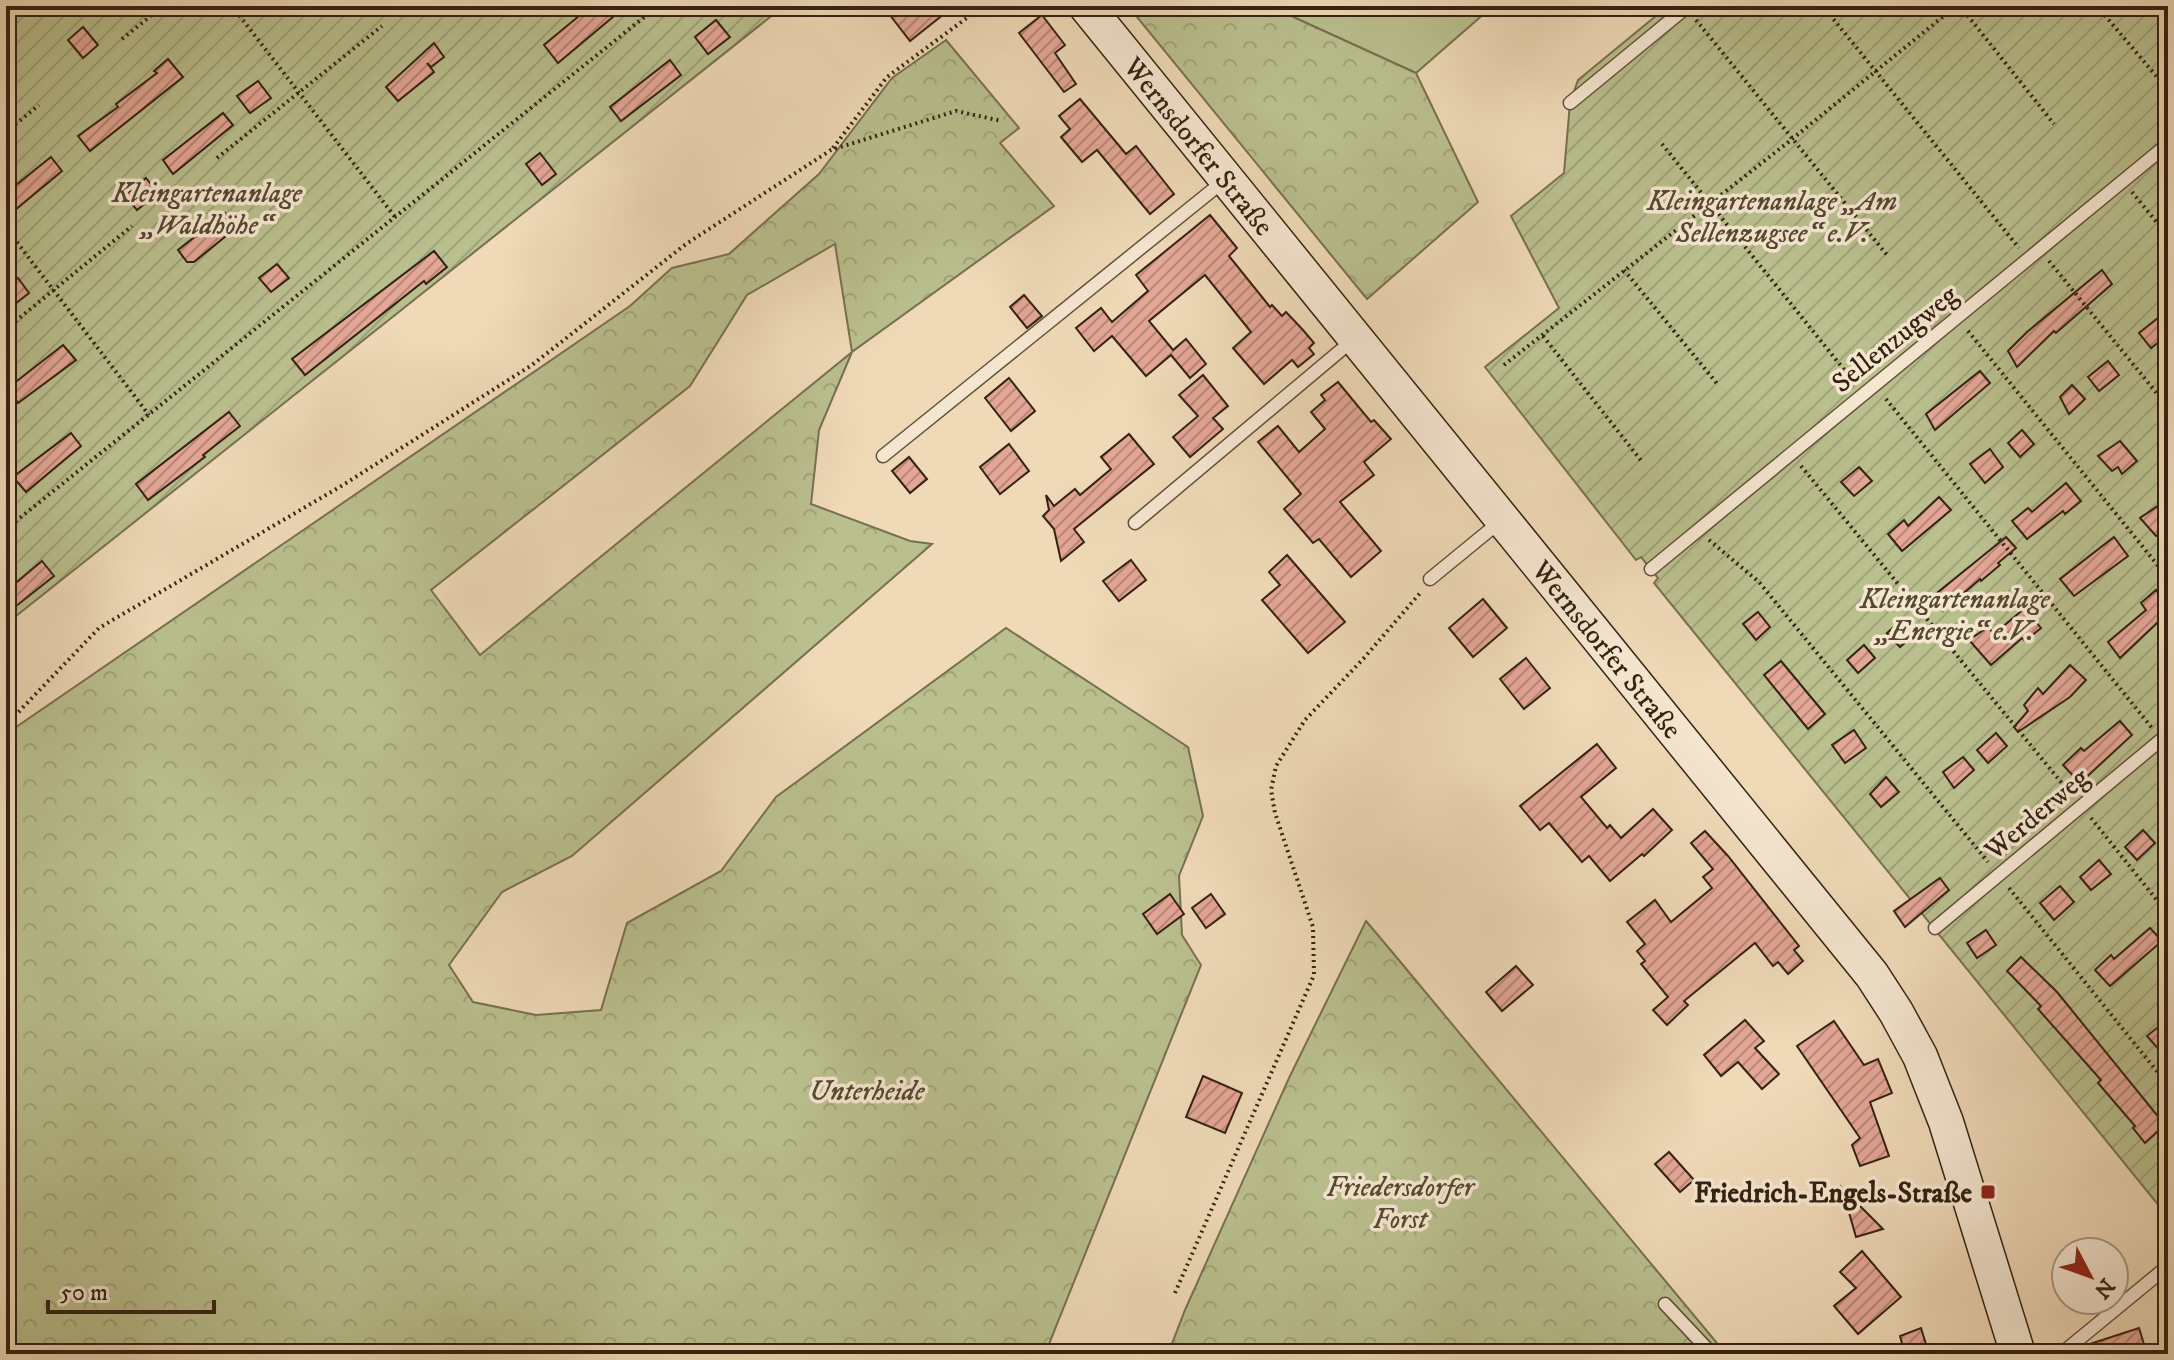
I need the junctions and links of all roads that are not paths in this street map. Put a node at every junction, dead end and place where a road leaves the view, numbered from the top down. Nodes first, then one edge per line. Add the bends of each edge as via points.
1 (1086, 6) edge
2 (1687, 7) edge
3 (1570, 103) dead end
4 (2168, 144) edge
5 (1228, 178) junction
6 (1356, 337) junction
7 (883, 456) dead end
8 (1503, 519) junction
9 (1135, 523) dead end
10 (1651, 569) dead end
11 (1430, 579) road end
12 (2165, 737) edge
13 (1935, 928) dead end
14 (2168, 1266) edge
15 (1665, 1304) dead end
16 (1712, 1354) edge
17 (2018, 1354) edge
18 (2061, 1354) edge

1 - 5 main road, Wernsdorfer Straße
2 - 3 lane
4 - 10 lane, Sellenzugweg
5 - 6 main road, Wernsdorfer Straße
5 - 7 lane
6 - 8 main road, Wernsdorfer Straße
6 - 9 lane
8 - 11 lane
8 - 17 main road, Wernsdorfer Straße via 1804,889 1896,1012 1946,1122
12 - 13 lane, Werderweg
14 - 18 lane
15 - 16 lane

